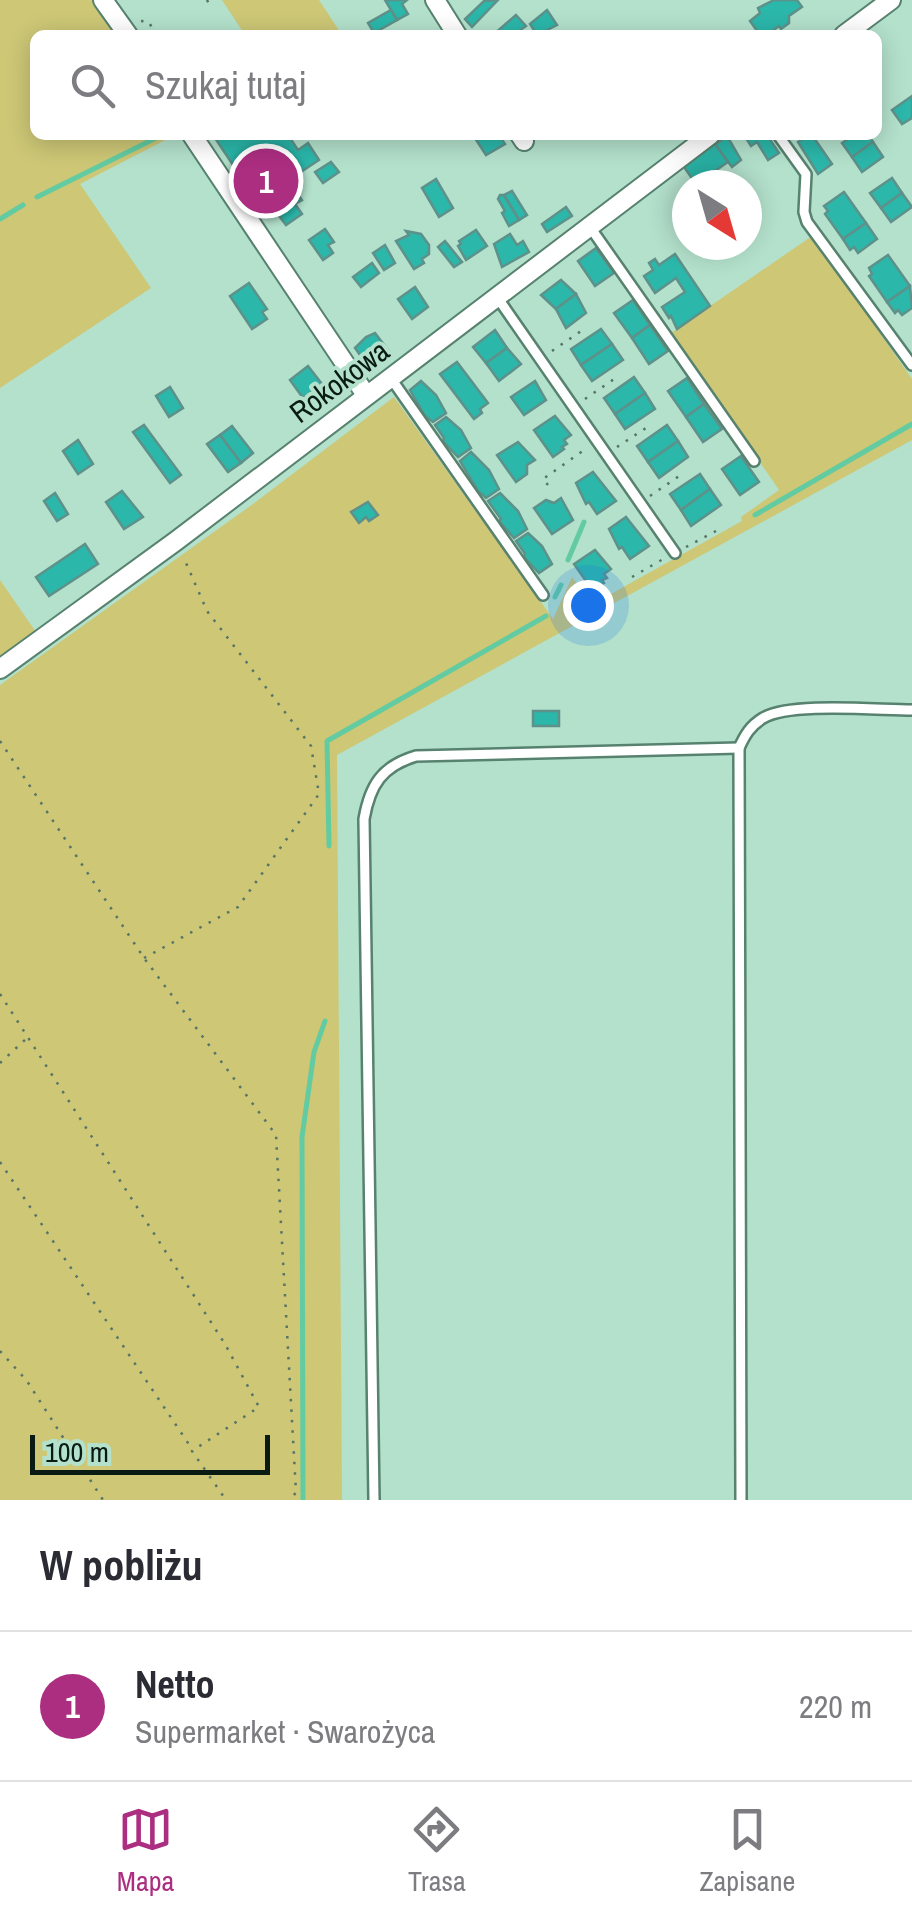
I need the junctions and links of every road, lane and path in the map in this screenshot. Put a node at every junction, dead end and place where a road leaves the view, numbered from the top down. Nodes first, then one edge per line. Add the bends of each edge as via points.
1 (104, 0) edge
2 (434, 0) edge
3 (891, 0) edge
4 (125, 30) edge
5 (455, 30) edge
6 (851, 30) edge
7 (195, 140) edge
8 (703, 140) edge
9 (782, 140) edge
10 (590, 226) junction
11 (497, 296) junction
12 (584, 328) dead end
13 (540, 360) junction
14 (912, 365) edge
15 (390, 378) junction
16 (617, 378) dead end
17 (366, 395) junction
18 (573, 407) junction
19 (649, 426) dead end
20 (596, 442) junction
21 (606, 454) junction
22 (754, 461) dead end
23 (682, 474) dead end
24 (548, 486) dead end
25 (640, 503) junction
26 (176, 540) junction
27 (674, 553) dead end
28 (543, 595) dead end
29 (0, 669) edge
30 (912, 710) edge
31 (0, 741) edge
32 (739, 748) junction
33 (144, 958) junction
34 (0, 994) edge
35 (28, 1037) junction
36 (0, 1063) edge
37 (0, 1162) edge
38 (0, 1351) edge
39 (192, 1450) junction
40 (103, 1500) edge
41 (226, 1500) edge
42 (291, 1500) edge
43 (374, 1500) edge
44 (741, 1500) edge

1 - 4 street
2 - 5 street
3 - 6 street
7 - 17 street
8 - 10 street, Rokokowa
9 - 14 lane via 806,174 807,222
10 - 11 street, Rokokowa
10 - 22 lane
11 - 13 lane
11 - 15 street, Rokokowa
12 - 13 path
13 - 18 lane
15 - 17 street, Rokokowa
15 - 28 lane
16 - 18 path
17 - 26 street, Rokokowa
18 - 20 lane
19 - 21 path
20 - 21 lane
20 - 24 path via 543,478
21 - 25 lane
23 - 25 path
25 - 27 lane
26 - 29 street, Rokokowa
26 - 33 path via 207,611 311,746 320,794 238,907
30 - 32 lane via 786,710 748,729
31 - 33 path
32 - 43 lane via 416,756 380,775 368,796
32 - 44 lane
33 - 42 path via 276,1135 296,1492
34 - 35 path
35 - 36 path
35 - 39 path via 259,1407
37 - 39 path
38 - 40 path via 27,1381
39 - 41 path

